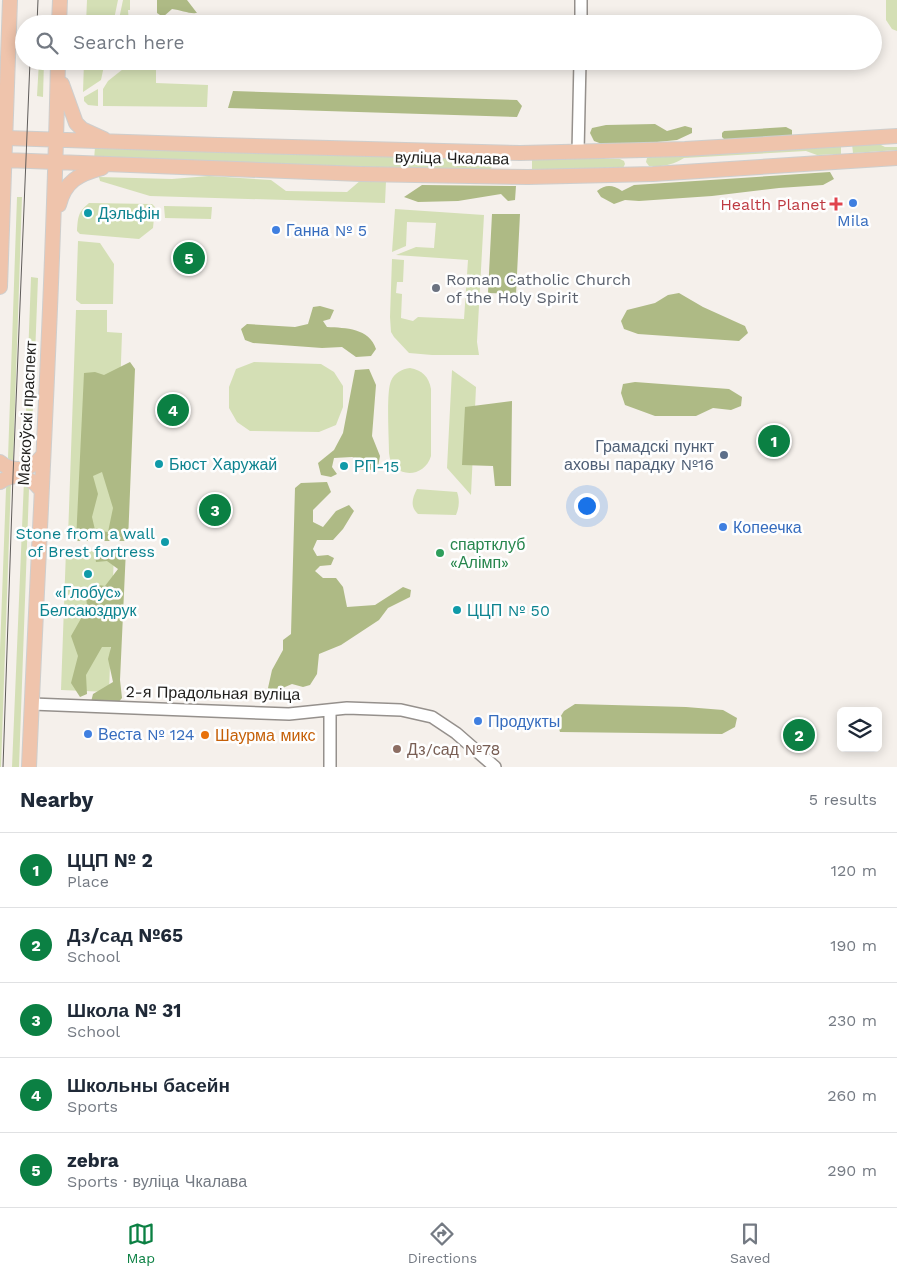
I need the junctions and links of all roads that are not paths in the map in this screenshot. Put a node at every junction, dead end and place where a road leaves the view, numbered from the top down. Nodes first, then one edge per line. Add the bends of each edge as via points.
1 (10, 0) edge
2 (60, 0) edge
3 (581, 0) edge
4 (59, 15) edge
5 (581, 15) edge
6 (58, 70) edge
7 (59, 70) edge
8 (580, 70) edge
9 (897, 136) edge
10 (6, 138) junction
11 (56, 140) junction
12 (109, 141) junction
13 (652, 150) junction
14 (617, 151) junction
15 (484, 152) junction
16 (578, 152) junction
17 (520, 153) junction
18 (897, 158) edge
19 (5, 160) junction
20 (56, 162) junction
21 (117, 165) junction
22 (654, 174) junction
23 (619, 175) junction
24 (484, 176) junction
25 (520, 177) junction
26 (54, 224) junction
27 (0, 287) edge
28 (42, 455) junction
29 (0, 462) edge
30 (0, 482) edge
31 (41, 490) junction
32 (32, 704) junction
33 (330, 710) junction
34 (30, 767) edge
35 (330, 767) edge
36 (495, 767) edge

1 - 10 main road
2 - 4 main road
3 - 5 street
6 - 11 main road, Маскоўскі праспект
7 - 12 main road via 76,123
8 - 16 street
9 - 13 main road, вуліца Чкалава
10 - 11 main road, вуліца Чкалава
10 - 19 main road
11 - 12 main road, вуліца Чкалава
11 - 20 main road, Маскоўскі праспект
12 - 15 main road, вуліца Чкалава
13 - 14 main road, вуліца Чкалава
13 - 22 main road via 641,162 644,169
14 - 16 main road, вуліца Чкалава
14 - 23 main road via 624,154 629,164
15 - 17 main road, вуліца Чкалава
15 - 24 main road via 492,154 496,166 493,172
16 - 17 main road, вуліца Чкалава
17 - 25 main road via 514,156 510,165 514,174
18 - 22 main road, вуліца Чкалава
19 - 20 main road, вуліца Чкалава
19 - 27 main road
20 - 21 main road, вуліца Чкалава
20 - 26 main road, Маскоўскі праспект
21 - 24 main road, вуліца Чкалава
21 - 26 main road via 88,172 72,181 62,194
22 - 23 main road, вуліца Чкалава
23 - 25 main road, вуліца Чкалава
24 - 25 main road, вуліца Чкалава
26 - 28 main road, Маскоўскі праспект
28 - 29 main road via 35,464 23,469
28 - 31 main road, Маскоўскі праспект
30 - 31 main road via 11,476 22,476
31 - 32 main road, Маскоўскі праспект
32 - 33 street, 2-я Прадольная вуліца via 289,714
32 - 34 main road, Маскоўскі праспект
33 - 35 street
33 - 36 street, 2-я Прадольная вуліца via 401,710 432,717

